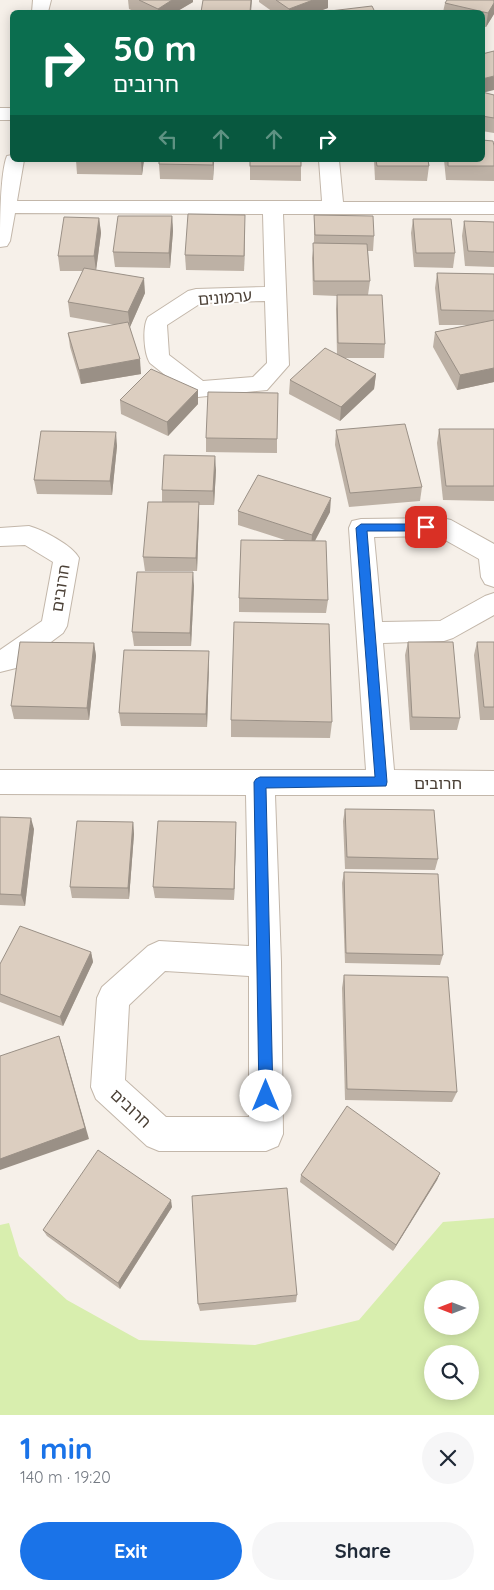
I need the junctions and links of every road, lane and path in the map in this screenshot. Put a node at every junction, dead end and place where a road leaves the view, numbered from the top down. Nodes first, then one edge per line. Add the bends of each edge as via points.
1 (14, 162) edge
2 (329, 162) edge
3 (6, 207) junction
4 (273, 208) junction
5 (333, 208) junction
6 (494, 208) edge
7 (0, 241) edge
8 (276, 294) junction
9 (0, 537) edge
10 (494, 577) edge
11 (494, 603) edge
12 (371, 633) junction
13 (0, 661) edge
14 (0, 782) edge
15 (260, 782) junction
16 (382, 782) junction
17 (494, 783) edge
18 (265, 962) junction

1 - 3 street
2 - 5 street
3 - 4 street
3 - 7 street
4 - 5 street
4 - 8 street, ערמונים
5 - 6 street
8 - 8 street, ערמונים via 278,365 259,384 198,389 158,358 156,322 196,296
9 - 13 street, חרובים via 29,535 66,558 54,626 7,660
10 - 12 street via 491,554 442,527 361,528
11 - 12 street via 444,630
12 - 16 street
14 - 15 street, חרובים
15 - 16 street, חרובים
15 - 18 street, חרובים
16 - 17 street, חרובים
18 - 18 street, חרובים via 266,1134 159,1134 108,1087 113,998 159,956

